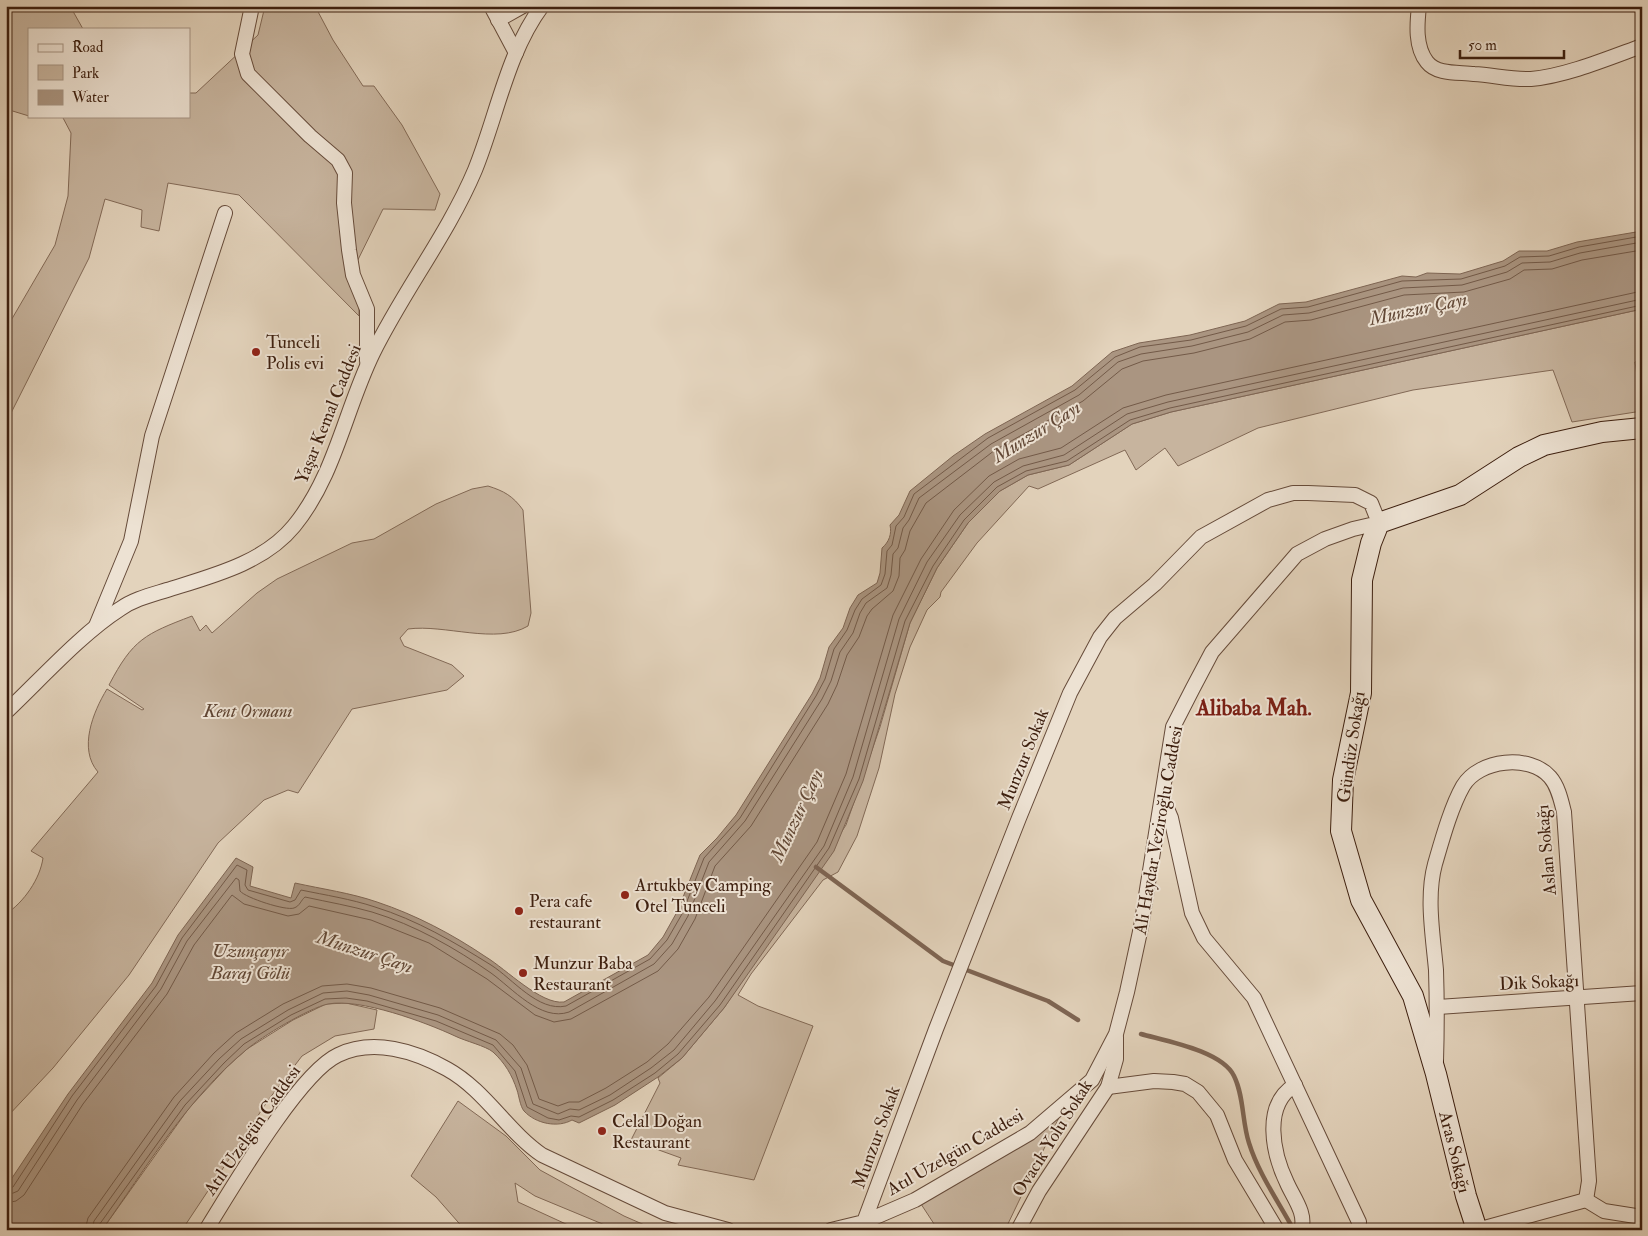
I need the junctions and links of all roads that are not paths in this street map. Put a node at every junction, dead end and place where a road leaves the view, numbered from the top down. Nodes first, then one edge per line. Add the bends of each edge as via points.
1 (252, 6) edge
2 (491, 6) edge
3 (523, 6) edge
4 (542, 6) edge
5 (1419, 6) edge
6 (498, 20) junction
7 (1642, 46) edge
8 (516, 53) junction
9 (225, 213) dead end
10 (366, 367) junction
11 (1642, 428) edge
12 (1379, 523) junction
13 (96, 627) junction
14 (6, 712) edge
15 (1162, 796) junction
16 (1642, 993) edge
17 (1575, 999) junction
18 (1438, 1006) junction
19 (1116, 1034) junction
20 (1436, 1074) junction
21 (1294, 1085) junction
22 (1108, 1087) junction
23 (1586, 1200) junction
24 (1642, 1217) edge
25 (864, 1222) junction
26 (1359, 1222) dead end
27 (206, 1230) edge
28 (728, 1230) edge
29 (831, 1230) edge
30 (1018, 1230) edge
31 (1277, 1230) edge
32 (1301, 1230) edge
33 (1477, 1230) edge

1 - 10 street via 242,54 248,74 338,160 345,173 344,211 353,275 367,309
2 - 6 street
3 - 6 street
4 - 8 street, Yaşar Kemal Caddesi
5 - 7 street via 1418,30 1423,55 1436,69 1451,72 1541,78
6 - 8 street
8 - 10 street, Yaşar Kemal Caddesi via 463,197
9 - 13 street via 152,436 131,541
10 - 13 street, Yaşar Kemal Caddesi via 322,484 308,508 275,546 223,571 141,598
11 - 12 main road, Ali Haydar Veziroğlu Caddesi via 1602,432 1544,445 1460,495
12 - 15 street, Ali Haydar Veziroğlu Caddesi via 1352,528 1297,554 1212,652 1173,727
12 - 20 main road, Gündüz Sokağı via 1362,580 1361,693 1343,780 1341,832 1361,900 1414,996
12 - 25 street, Munzur Sokak via 1371,503 1355,494 1293,493 1268,500 1201,537 1155,584 1115,618 1100,637 1070,693 1028,797
13 - 14 street, Yaşar Kemal Caddesi
15 - 19 street, Ali Haydar Veziroğlu Caddesi via 1140,927
15 - 21 street via 1171,818 1197,926 1254,998
16 - 17 street, Dik Sokağı
17 - 18 street, Dik Sokağı
17 - 18 street, Aslan Sokağı via 1564,812 1559,792 1550,776 1538,769 1518,763 1497,762 1478,770 1464,785 1435,866 1432,905
17 - 23 street, Aslan Sokağı via 1589,1181
18 - 20 street, Aslan Sokağı
19 - 22 street, Ovacık Yolu Sokak via 1116,1059
19 - 25 street, Atıl Uzelgün Caddesi via 1092,1080 1030,1133 916,1200
20 - 33 main road, Aras Sokağı
21 - 26 street
21 - 32 street via 1285,1091 1277,1104 1274,1136 1277,1156 1302,1217
22 - 30 street, Ovacık Yolu Sokak via 1039,1191
22 - 31 street via 1173,1082 1185,1084 1198,1092 1217,1115 1235,1160
23 - 24 street via 1610,1212
23 - 33 street
25 - 29 street, Atıl Uzelgün Caddesi
27 - 28 street, Atıl Uzelgün Caddesi via 286,1108 312,1075 338,1054 374,1047 418,1055 447,1069 476,1091 542,1155 664,1213

